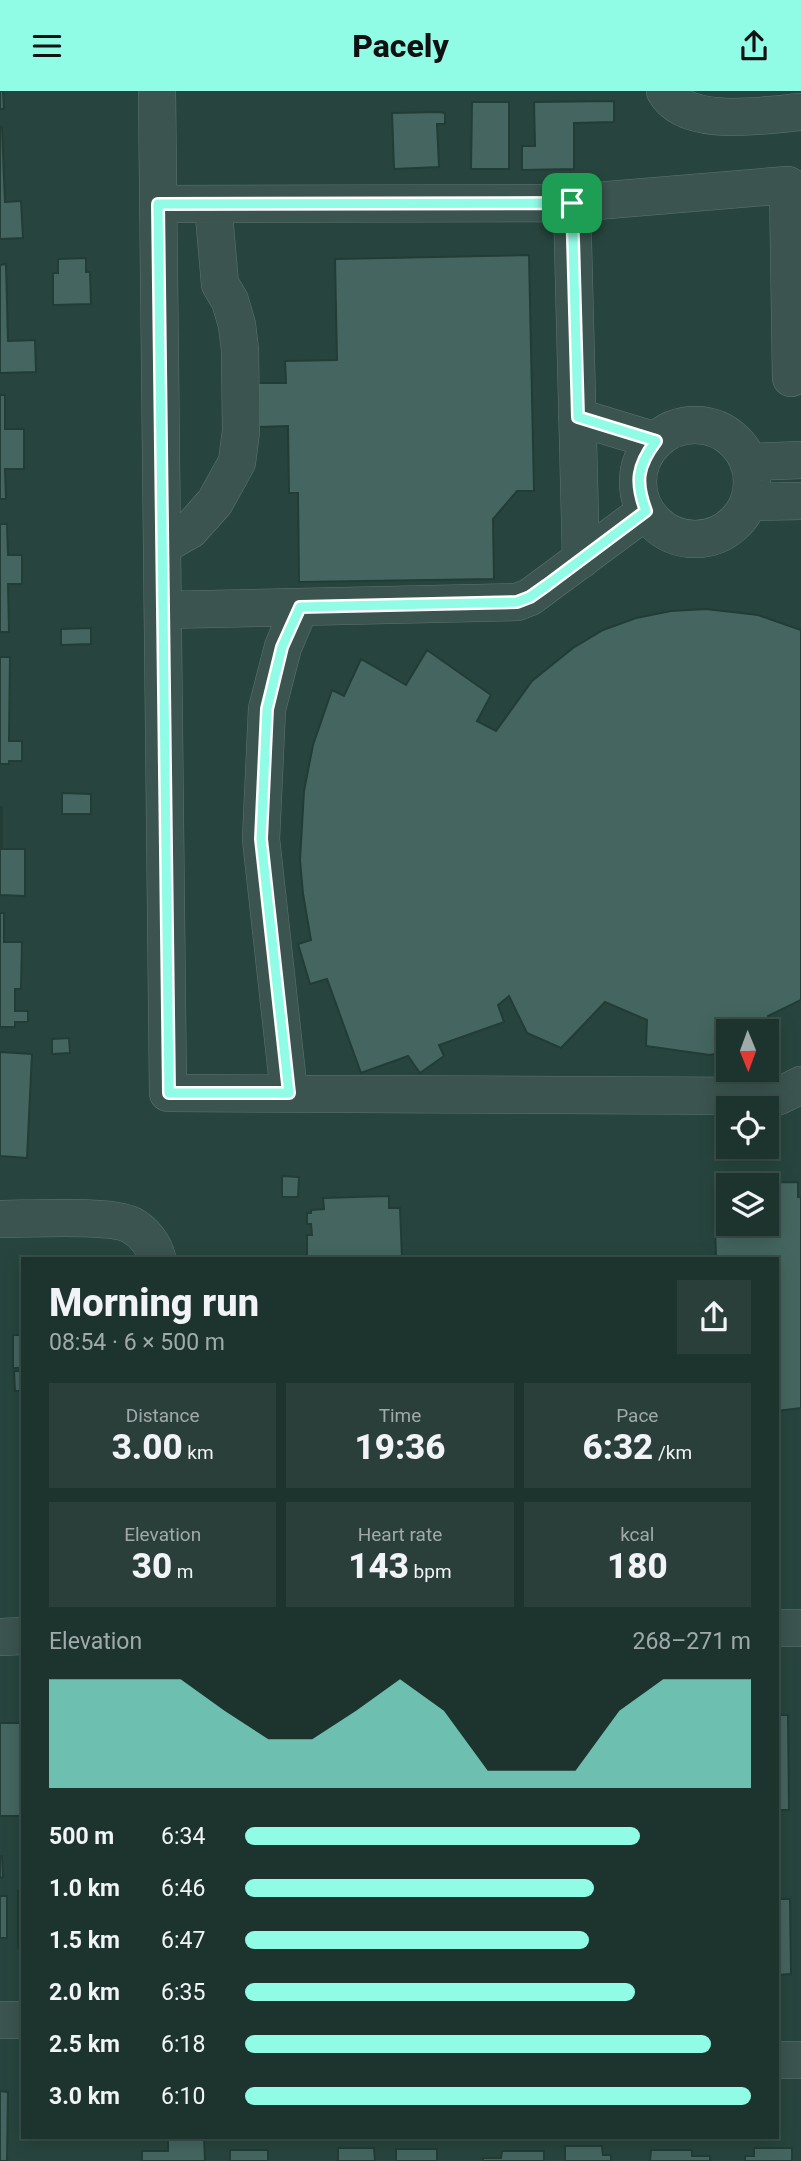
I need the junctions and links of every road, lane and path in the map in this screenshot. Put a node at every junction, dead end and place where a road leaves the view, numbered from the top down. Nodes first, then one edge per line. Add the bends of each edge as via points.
1 (157, 91) edge
2 (665, 91) edge
3 (801, 113) edge
4 (794, 185) edge
5 (572, 203) junction
6 (158, 204) junction
7 (213, 204) junction
8 (792, 378) dead end
9 (578, 417) junction
10 (656, 441) junction
11 (801, 460) edge
12 (748, 461) junction
13 (801, 501) edge
14 (749, 502) junction
15 (646, 511) junction
16 (162, 546) junction
17 (581, 560) junction
18 (300, 607) junction
19 (163, 610) junction
20 (801, 1085) edge
21 (289, 1093) junction
22 (0, 1219) edge
23 (151, 1248) edge
24 (801, 1627) edge
25 (779, 1628) edge
26 (21, 1636) edge
27 (0, 1637) edge
28 (0, 2020) edge
29 (21, 2020) edge
30 (779, 2060) edge
31 (801, 2060) edge

1 - 6 street
2 - 3 street via 677,105 697,114
4 - 5 street
4 - 8 street
5 - 7 street
5 - 9 street
6 - 7 street
6 - 16 street
7 - 16 street via 220,284 230,301 240,350 237,462 215,502 190,530
9 - 10 street
9 - 17 street
10 - 12 street via 690,425 710,427 741,447
10 - 15 street via 644,456 639,475 639,494
11 - 12 street
12 - 14 street
13 - 14 street
14 - 15 street via 726,530 691,539 658,525
15 - 17 street
16 - 19 street
17 - 18 street via 517,602
18 - 19 street
18 - 21 street via 282,647 267,709 261,839
19 - 21 street via 169,1093
20 - 21 street via 779,1095
22 - 23 street via 107,1219 130,1224
24 - 25 street
26 - 27 street
28 - 29 street
30 - 31 street

